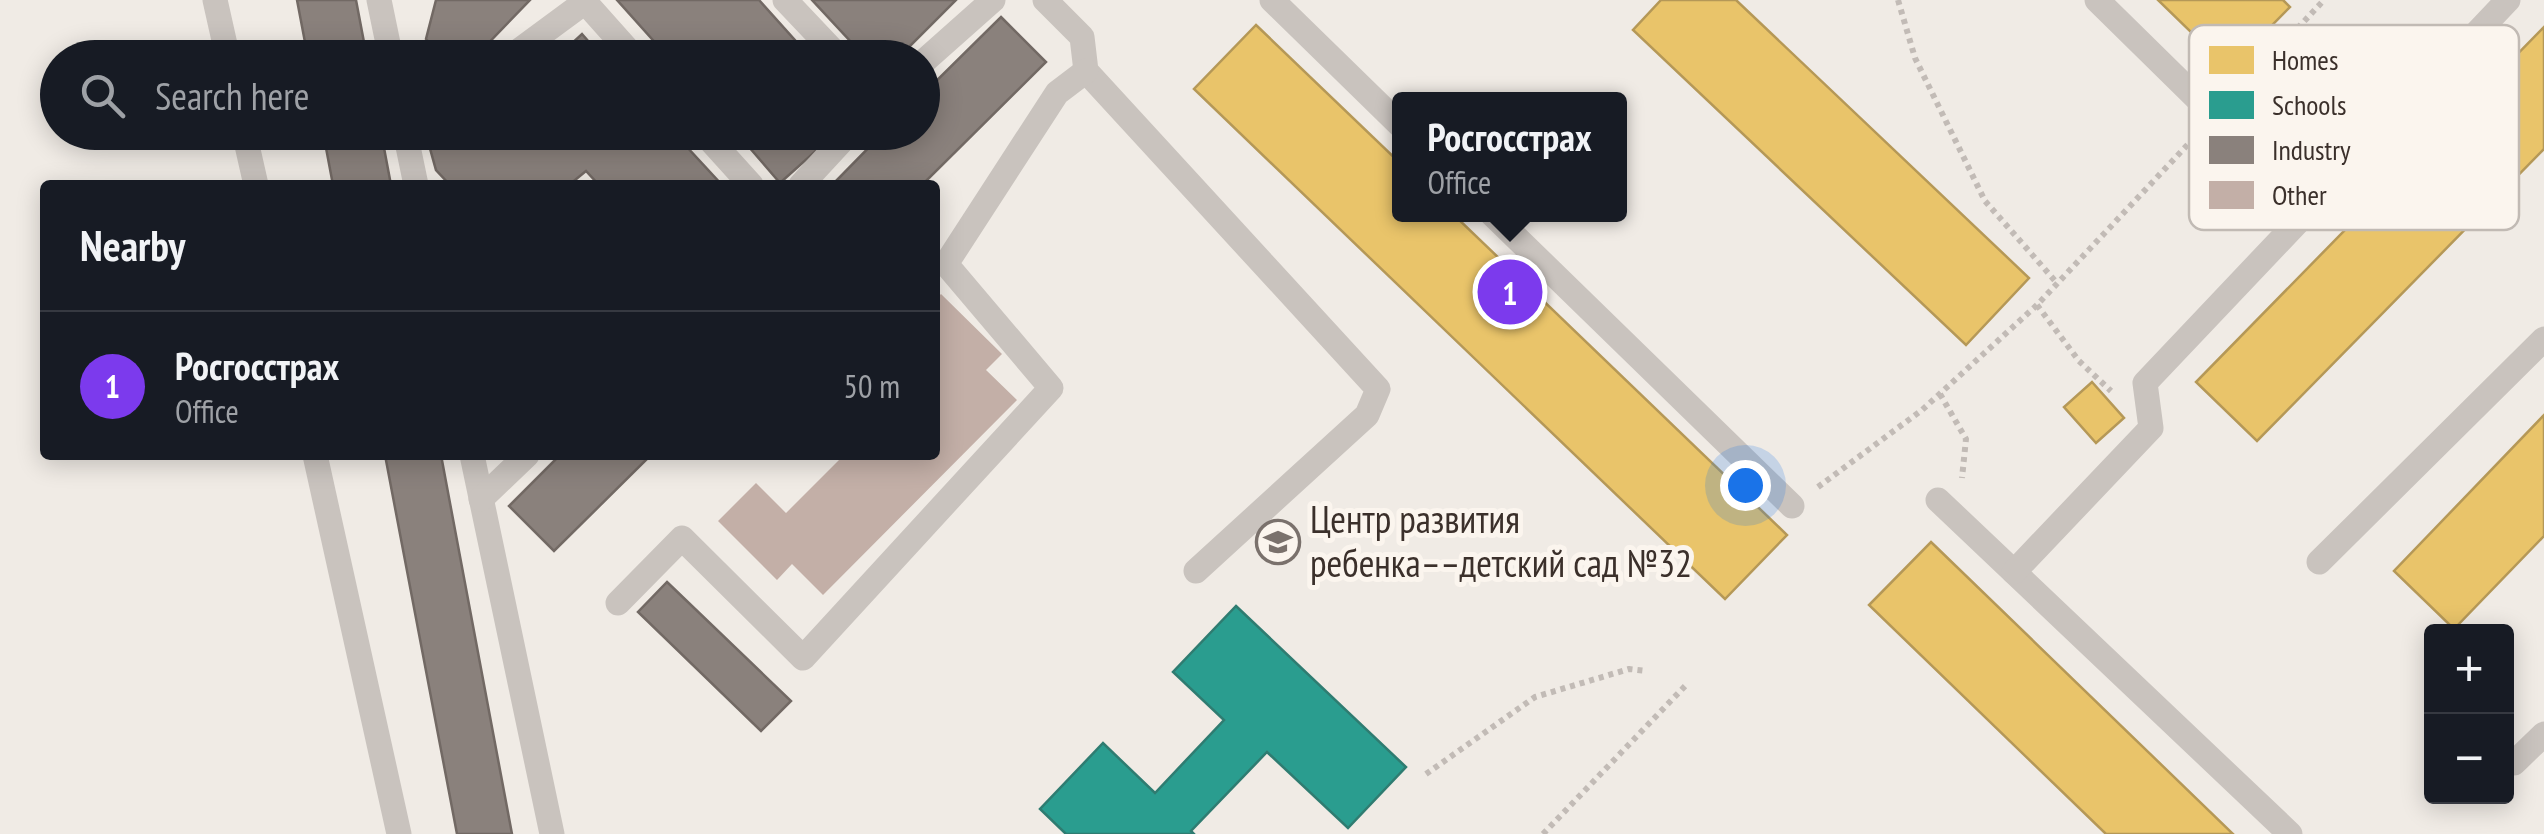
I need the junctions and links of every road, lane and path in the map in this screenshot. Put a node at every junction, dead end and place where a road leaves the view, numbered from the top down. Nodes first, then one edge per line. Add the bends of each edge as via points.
1 (215, 0) edge
2 (380, 0) edge
3 (785, 0) edge
4 (993, 0) edge
5 (1045, 0) edge
6 (1272, 0) edge
7 (1898, 0) edge
8 (2097, 0) edge
9 (2324, 0) edge
10 (2508, 0) edge
11 (2301, 25) edge
12 (2484, 25) edge
13 (224, 40) edge
14 (388, 40) edge
15 (534, 40) edge
16 (620, 40) edge
17 (823, 40) edge
18 (940, 47) edge
19 (1086, 71) junction
20 (2189, 90) edge
21 (1392, 116) edge
22 (2189, 144) edge
23 (248, 150) edge
24 (409, 150) edge
25 (719, 150) edge
26 (833, 150) edge
27 (255, 180) edge
28 (415, 180) edge
29 (746, 180) edge
30 (805, 180) edge
31 (1500, 222) edge
32 (2290, 230) edge
33 (2057, 284) junction
34 (2037, 305) junction
35 (2544, 339) edge
36 (1940, 394) junction
37 (2151, 428) junction
38 (316, 460) edge
39 (473, 460) edge
40 (523, 460) edge
41 (481, 500) junction
42 (1938, 500) dead end
43 (1792, 506) joint
44 (1959, 519) junction
45 (2319, 562) dead end
46 (1196, 571) dead end
47 (2014, 572) junction
48 (618, 603) dead end
49 (1647, 671) dead end
50 (1687, 684) dead end
51 (2544, 734) edge
52 (2514, 763) dead end
53 (1426, 774) dead end
54 (399, 834) edge
55 (552, 834) edge
56 (1543, 834) edge
57 (2290, 834) edge

1 - 13 lane
2 - 14 lane
3 - 17 lane
4 - 18 lane
5 - 19 lane via 1082,37
6 - 21 lane
7 - 33 path via 1915,58 1985,201
8 - 20 lane
9 - 11 path
10 - 12 lane
15 - 16 lane via 586,2
19 - 46 lane via 1378,389 1367,415
19 - 48 lane via 1057,93 946,264 1052,388 803,658 682,538
22 - 33 path
23 - 27 lane
24 - 28 lane
25 - 29 lane
26 - 30 lane
31 - 43 lane
32 - 37 lane via 2145,383
33 - 34 path
34 - 36 path
34 - 37 path via 2080,361
35 - 45 lane
36 - 43 path
36 - 44 path via 1966,440
37 - 47 lane
38 - 54 lane
39 - 41 lane
40 - 41 lane
41 - 55 lane
42 - 44 lane
44 - 47 lane
47 - 57 lane
49 - 53 path via 1630,669 1535,697
50 - 56 path
51 - 52 lane

